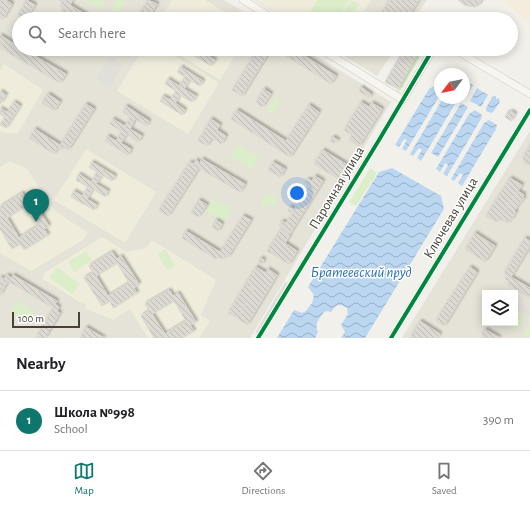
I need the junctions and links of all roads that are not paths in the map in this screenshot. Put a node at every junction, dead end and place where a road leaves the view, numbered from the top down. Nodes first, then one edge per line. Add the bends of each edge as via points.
1 (243, 0) edge
2 (263, 12) edge
3 (332, 56) edge
4 (429, 56) edge
5 (466, 56) edge
6 (530, 94) edge
7 (403, 100) junction
8 (530, 110) edge
9 (258, 338) edge
10 (391, 338) edge

1 - 2 street
3 - 7 street
4 - 7 street, Паромная улица
5 - 6 street
7 - 9 street, Паромная улица
8 - 10 street, Ключевая улица

